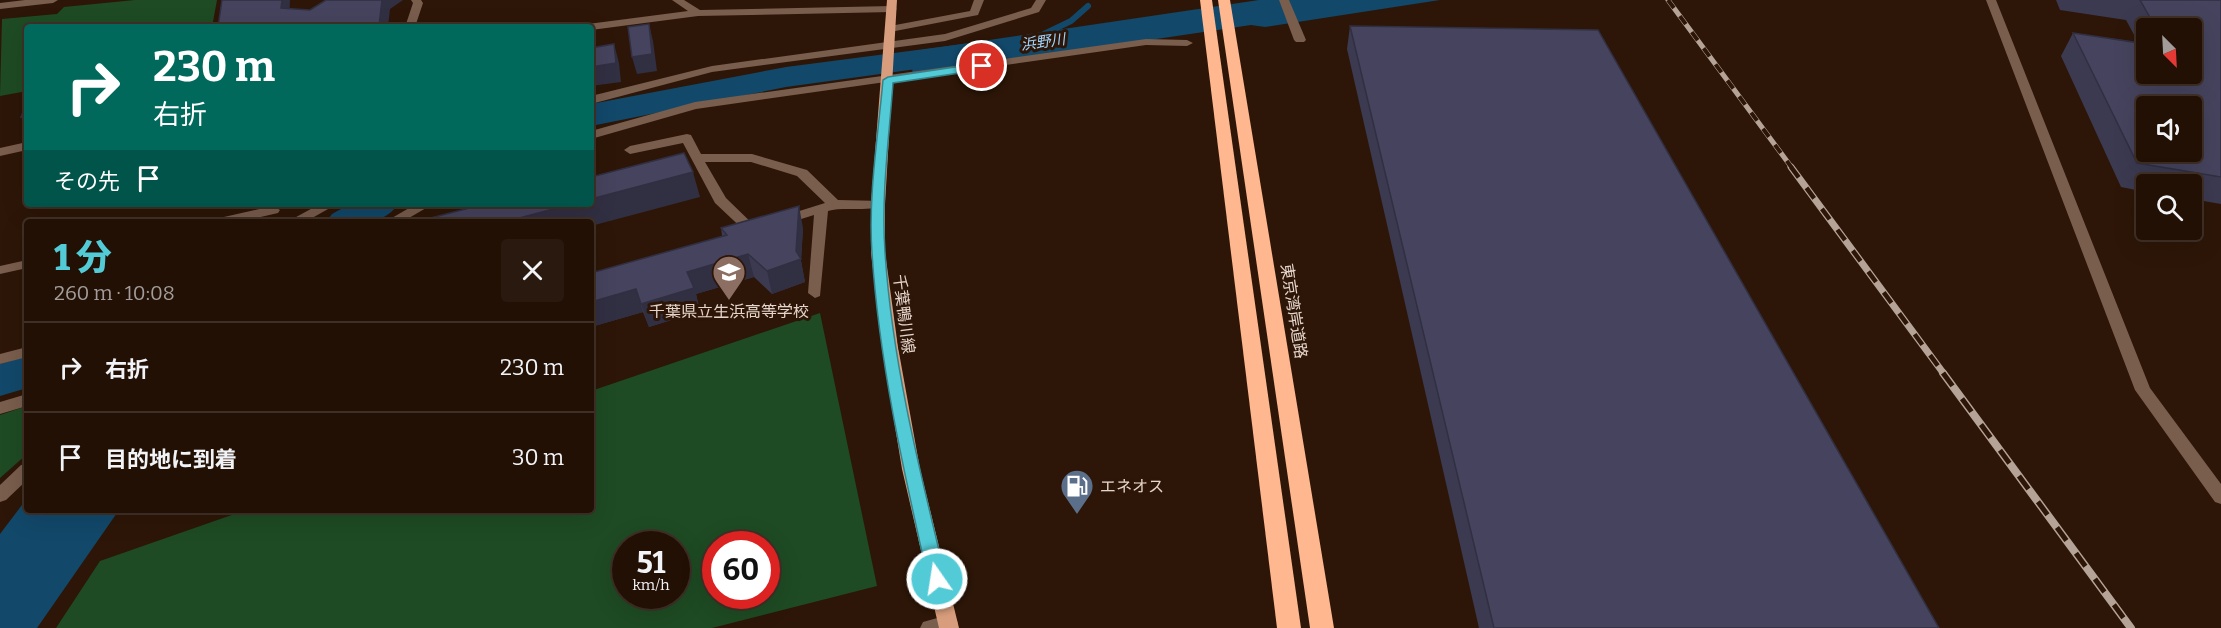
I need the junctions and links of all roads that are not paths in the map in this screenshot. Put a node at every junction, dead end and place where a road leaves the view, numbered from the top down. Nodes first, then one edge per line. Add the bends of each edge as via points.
1 (53, 0) edge
2 (416, 0) edge
3 (677, 0) edge
4 (979, 0) edge
5 (1041, 0) edge
6 (1224, 0) edge
7 (1284, 0) edge
8 (1991, 0) edge
9 (1207, 2) edge
10 (892, 4) edge
11 (0, 6) edge
12 (698, 13) junction
13 (411, 24) edge
14 (594, 26) edge
15 (890, 29) junction
16 (1220, 33) junction
17 (1300, 40) dead end
18 (1187, 43) dead end
19 (889, 46) junction
20 (888, 80) junction
21 (594, 99) edge
22 (594, 134) edge
23 (24, 147) edge
24 (630, 150) dead end
25 (0, 152) edge
26 (692, 157) junction
27 (878, 204) junction
28 (827, 206) junction
29 (270, 207) edge
30 (324, 207) edge
31 (420, 207) edge
32 (230, 219) edge
33 (292, 219) edge
34 (300, 219) edge
35 (398, 219) edge
36 (753, 231) junction
37 (733, 237) edge
38 (24, 265) edge
39 (0, 270) edge
40 (815, 293) dead end
41 (24, 353) edge
42 (0, 359) edge
43 (24, 401) edge
44 (0, 408) edge
45 (24, 473) edge
46 (0, 495) edge
47 (2221, 497) edge
48 (942, 626) edge
49 (1289, 628) edge
50 (1322, 628) edge

1 - 11 street
2 - 13 street
3 - 12 street
4 - 15 street via 974,13
5 - 19 street via 1035,10 978,30
6 - 16 highway, 東京湾岸道路
7 - 17 street
8 - 47 street via 2143,390
9 - 16 highway, 東京湾岸道路
10 - 12 street
10 - 15 main road, 千葉鴨川線
12 - 14 street
15 - 19 main road, 千葉鴨川線
16 - 49 highway, 東京湾岸道路
16 - 50 highway, 東京湾岸道路
18 - 20 street via 1146,42
19 - 20 main road, 千葉鴨川線
19 - 21 street via 712,69
20 - 22 street via 695,106
20 - 27 main road, 千葉鴨川線
23 - 25 street
24 - 26 street via 687,138
26 - 28 street via 752,158 802,173
26 - 36 street via 720,200
27 - 28 street
27 - 48 main road, 千葉鴨川線 via 878,252 890,347
28 - 36 street
28 - 40 street
29 - 32 street
29 - 33 street
30 - 34 street
31 - 35 street
36 - 37 street
38 - 39 street
41 - 42 street
43 - 44 street
45 - 46 street

